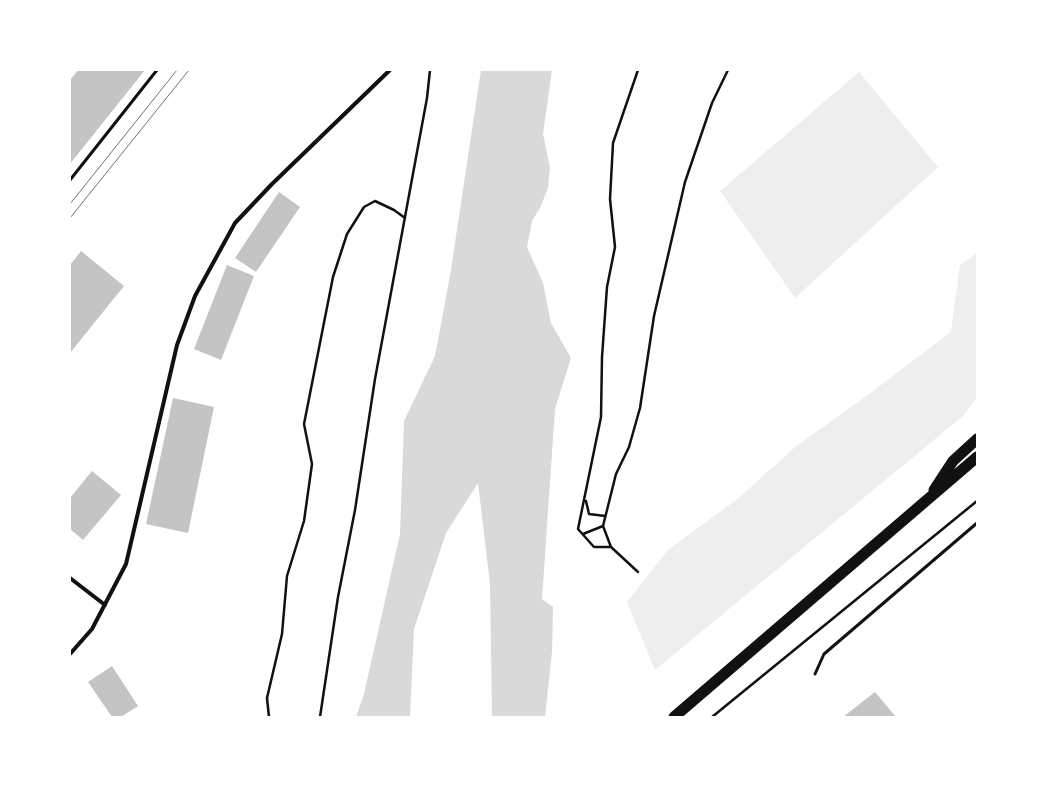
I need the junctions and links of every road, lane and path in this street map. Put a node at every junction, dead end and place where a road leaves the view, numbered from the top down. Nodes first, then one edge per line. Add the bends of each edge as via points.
1 (157, 70) edge
2 (390, 70) edge
3 (430, 70) edge
4 (638, 70) edge
5 (728, 70) edge
6 (70, 180) edge
7 (405, 218) junction
8 (977, 439) edge
9 (977, 457) edge
10 (585, 498) junction
11 (977, 501) edge
12 (924, 503) junction
13 (605, 516) junction
14 (977, 524) edge
15 (603, 526) junction
16 (583, 534) junction
17 (611, 548) junction
18 (638, 572) dead end
19 (70, 578) edge
20 (105, 605) junction
21 (70, 654) edge
22 (815, 674) dead end
23 (269, 717) edge
24 (320, 717) edge
25 (674, 717) edge
26 (712, 717) edge

1 - 6 lane
2 - 20 street via 235,223 195,296 177,345 126,564
3 - 7 path
4 - 10 path via 613,143 610,199 615,247 607,287 601,417
5 - 13 path via 712,103 685,182 654,316 640,408 629,447 616,474
7 - 23 path via 375,201 364,207 347,234 333,278 304,424 312,464 304,521 287,576 282,634 267,698
7 - 24 path via 388,300
8 - 12 highway via 953,461
9 - 12 highway
10 - 13 path via 588,514
10 - 16 path via 578,529
11 - 26 path
12 - 25 highway
13 - 15 path
14 - 22 lane via 824,654
15 - 16 path
15 - 17 path
16 - 17 path via 594,547
17 - 18 path
19 - 20 street
20 - 21 street via 92,629

